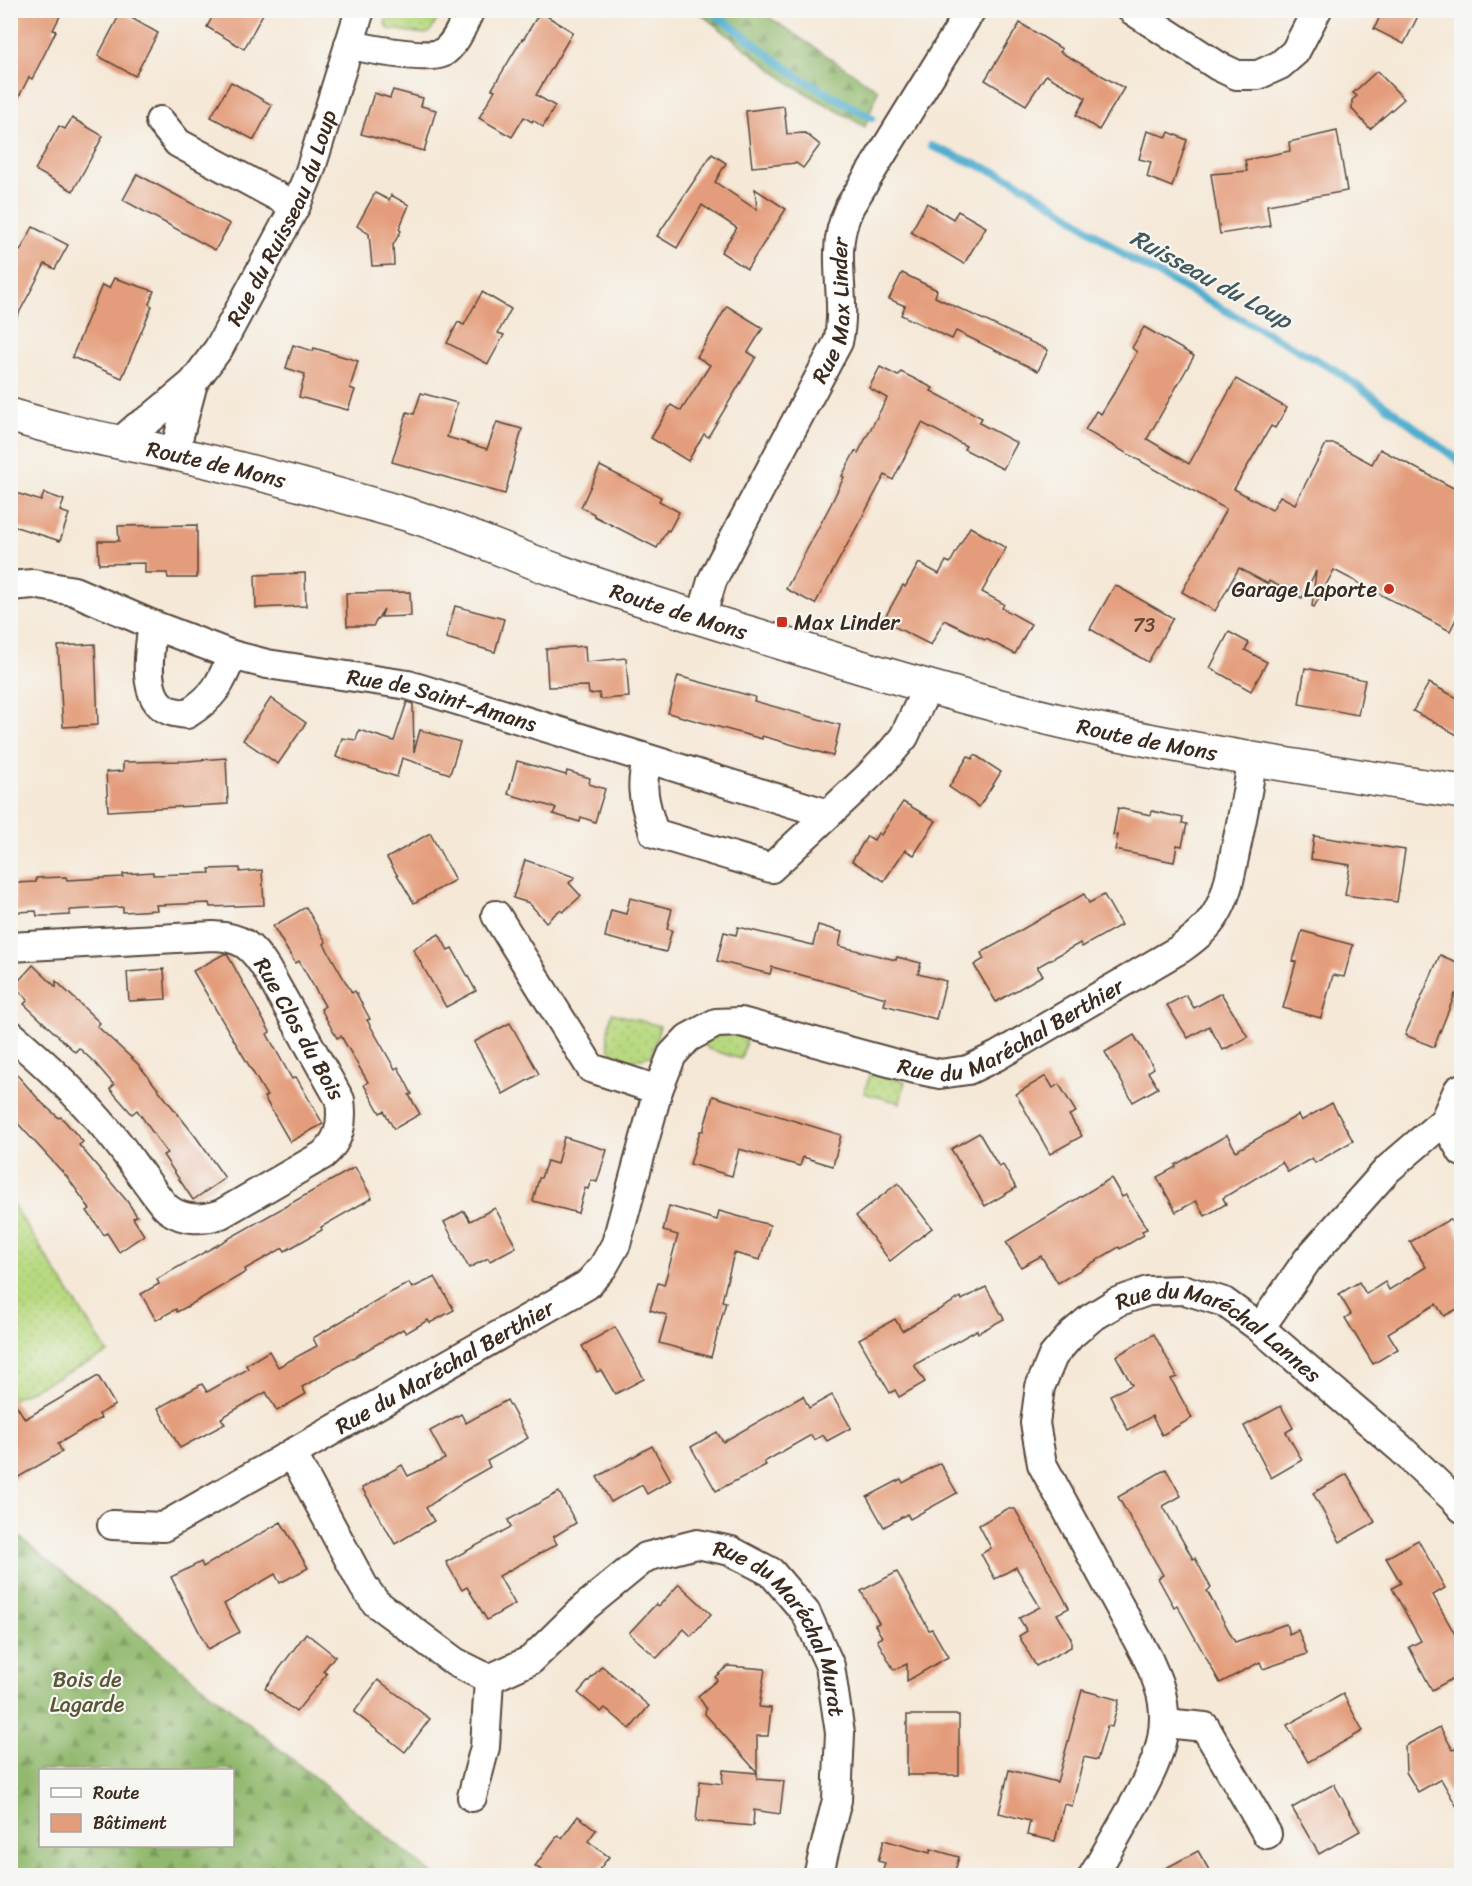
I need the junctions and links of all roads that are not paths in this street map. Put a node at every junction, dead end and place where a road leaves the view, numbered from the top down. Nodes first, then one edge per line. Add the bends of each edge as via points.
1 (360, 10) edge
2 (470, 10) edge
3 (971, 10) edge
4 (1132, 10) edge
5 (1317, 10) edge
6 (349, 44) junction
7 (160, 121) dead end
8 (296, 205) junction
9 (193, 383) junction
10 (10, 415) edge
11 (119, 443) junction
12 (174, 454) junction
13 (10, 586) edge
14 (701, 618) junction
15 (153, 626) junction
16 (232, 655) junction
17 (928, 686) junction
18 (1252, 758) junction
19 (648, 760) junction
20 (1461, 792) edge
21 (828, 814) junction
22 (496, 915) dead end
23 (10, 946) edge
24 (10, 1034) edge
25 (1461, 1088) edge
26 (658, 1090) junction
27 (1453, 1120) edge
28 (1461, 1152) edge
29 (1260, 1328) junction
30 (291, 1453) junction
31 (1461, 1508) edge
32 (112, 1525) dead end
33 (489, 1679) junction
34 (1164, 1723) junction
35 (472, 1797) dead end
36 (1267, 1834) dead end
37 (818, 1875) edge
38 (1094, 1875) edge

1 - 6 street, Rue du Ruisseau du Loup
2 - 6 street via 452,44 441,53 428,56
3 - 14 street, Rue Max Linder via 843,220 839,244 842,308 837,342 712,581
4 - 5 street via 1237,75 1258,75 1280,65 1295,52
6 - 8 street, Rue du Ruisseau du Loup
7 - 8 street via 178,143
8 - 9 street, Rue du Ruisseau du Loup via 219,348
9 - 11 street, Rue du Ruisseau du Loup
9 - 12 street, Rue du Ruisseau du Loup
10 - 11 main road, Route de Mons
11 - 12 main road, Route de Mons
12 - 14 main road, Route de Mons via 408,515
13 - 15 street, Rue de Saint-Amans via 33,584 75,591
14 - 17 main road, Route de Mons
15 - 16 street, Rue de Saint-Amans
15 - 16 street via 150,679 153,697 167,710 188,714 206,702 224,677
16 - 19 street, Rue de Saint-Amans via 408,685
17 - 18 main road, Route de Mons via 1063,721
17 - 21 street via 904,737
18 - 20 main road, Route de Mons
18 - 26 street, Rue du Maréchal Berthier via 1227,889 1208,927 1180,949 997,1056 968,1070 940,1074 741,1022 716,1023 688,1038 672,1055
19 - 21 street, Rue de Saint-Amans
19 - 21 street via 644,799 654,833 717,853 771,868
22 - 26 street via 591,1068
23 - 24 street, Rue Clos du Bois via 213,936 243,942 256,952 340,1100 340,1132 323,1155 221,1214 208,1218 181,1215 168,1209 81,1099
25 - 27 street
26 - 30 street, Rue du Maréchal Berthier via 616,1244 603,1268 587,1285
27 - 28 street
27 - 29 street via 1388,1168 1308,1259
29 - 31 street, Rue du Maréchal Lannes via 1400,1448
29 - 34 street, Rue du Maréchal Lannes via 1224,1302 1185,1290 1148,1291 1117,1302 1071,1335 1053,1356 1040,1387 1035,1423 1042,1464 1148,1659 1163,1701
30 - 32 street, Rue du Maréchal Berthier via 163,1527
30 - 33 street via 376,1603 455,1662
33 - 35 street via 484,1747
33 - 37 street, Rue du Maréchal Murat via 531,1660 585,1607 646,1557 697,1544 731,1551 771,1572 806,1613 832,1678 840,1733 837,1800
34 - 36 street via 1205,1727
34 - 38 street, Rue du Maréchal Lannes via 1156,1763

